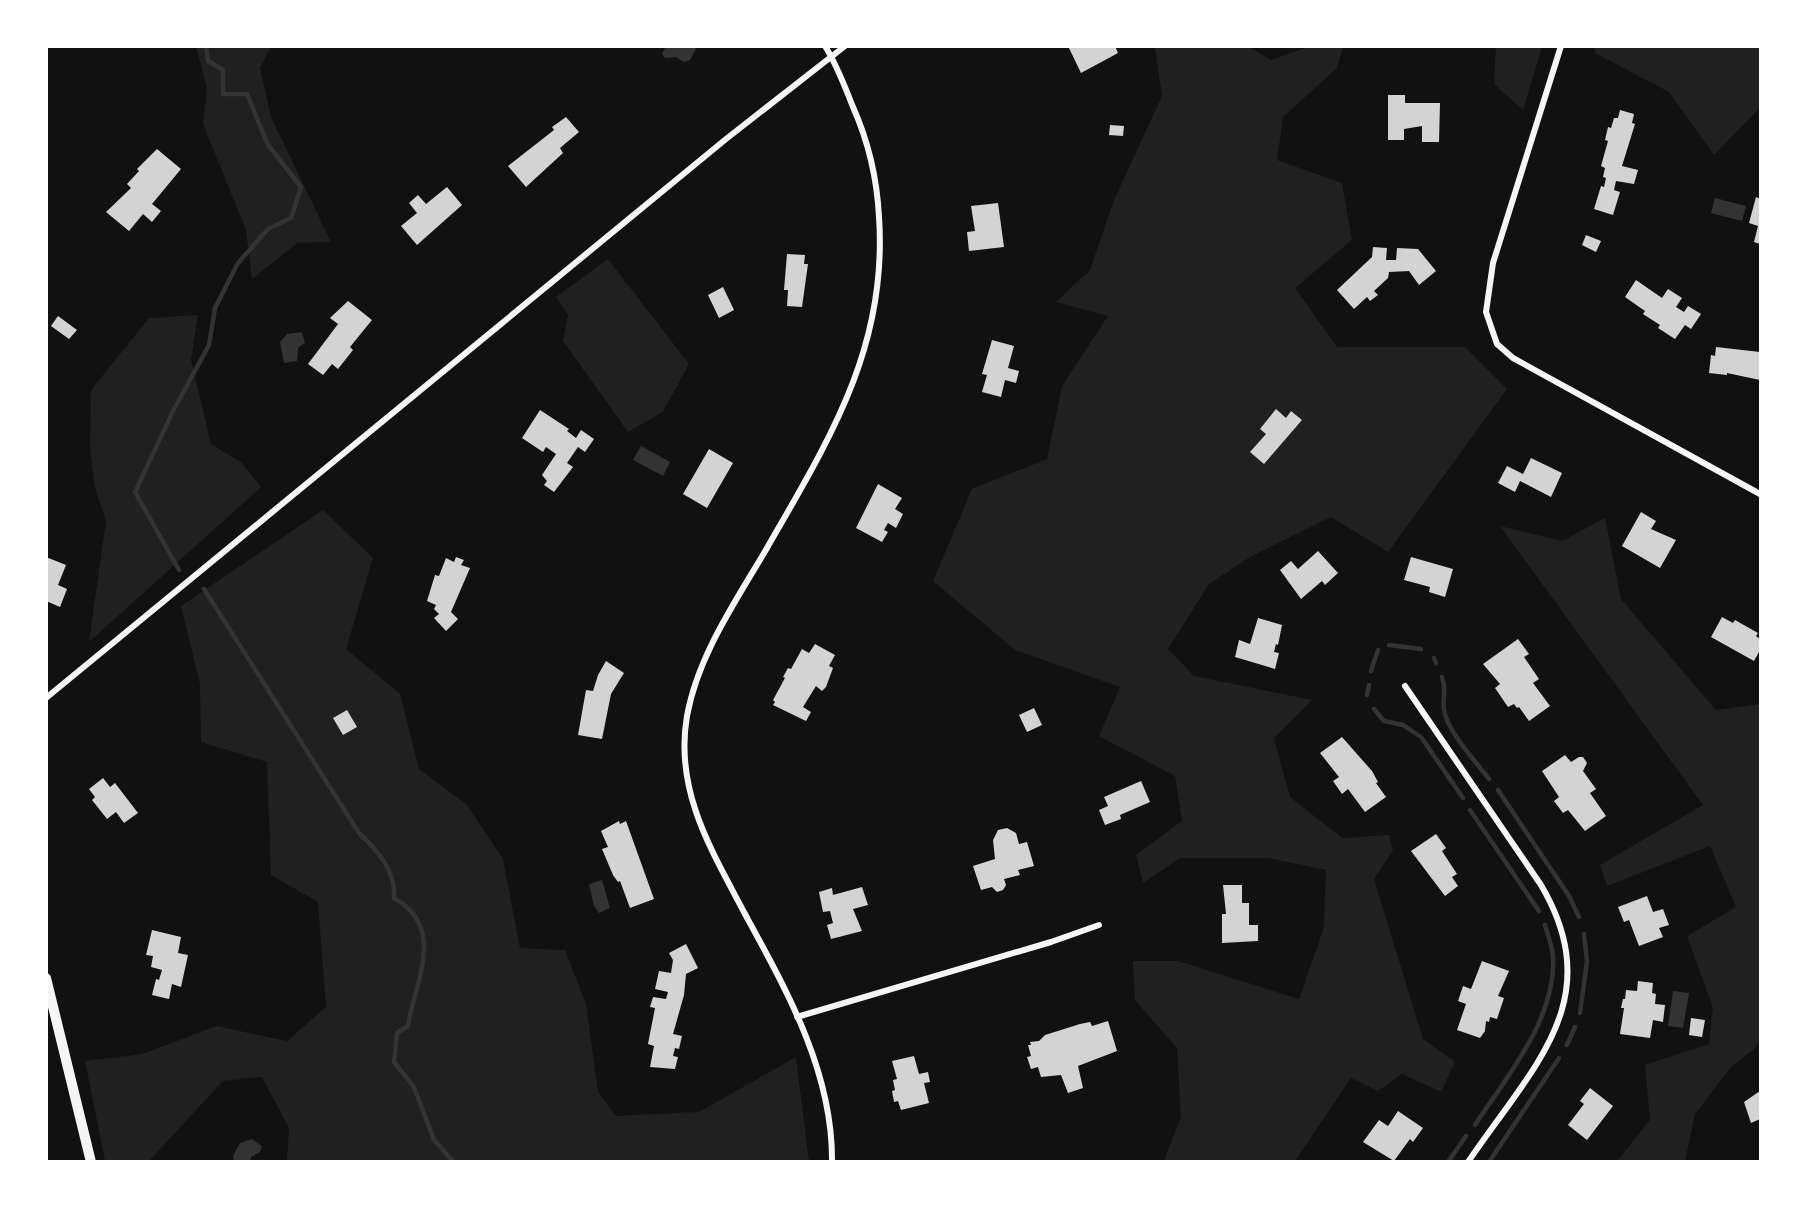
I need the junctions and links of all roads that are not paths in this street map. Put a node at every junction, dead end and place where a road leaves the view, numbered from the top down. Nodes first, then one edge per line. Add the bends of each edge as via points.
1 (825, 46) edge
2 (845, 46) edge
3 (1561, 46) edge
4 (831, 55) junction
5 (1761, 494) edge
6 (1404, 686) dead end
7 (46, 698) edge
8 (1099, 925) dead end
9 (46, 978) edge
10 (797, 1017) junction
11 (91, 1161) edge
12 (832, 1161) edge
13 (1468, 1161) edge

1 - 4 street
2 - 4 street
3 - 5 street via 1493,263 1486,312 1497,344 1513,358
4 - 7 street
4 - 10 street via 867,136 878,185 881,247 871,331 854,385 828,440 708,652 695,685 684,735 689,797 704,838
6 - 13 street via 1557,911 1569,959 1567,997 1548,1045
8 - 10 street
9 - 11 street
10 - 12 street via 819,1065 833,1134

